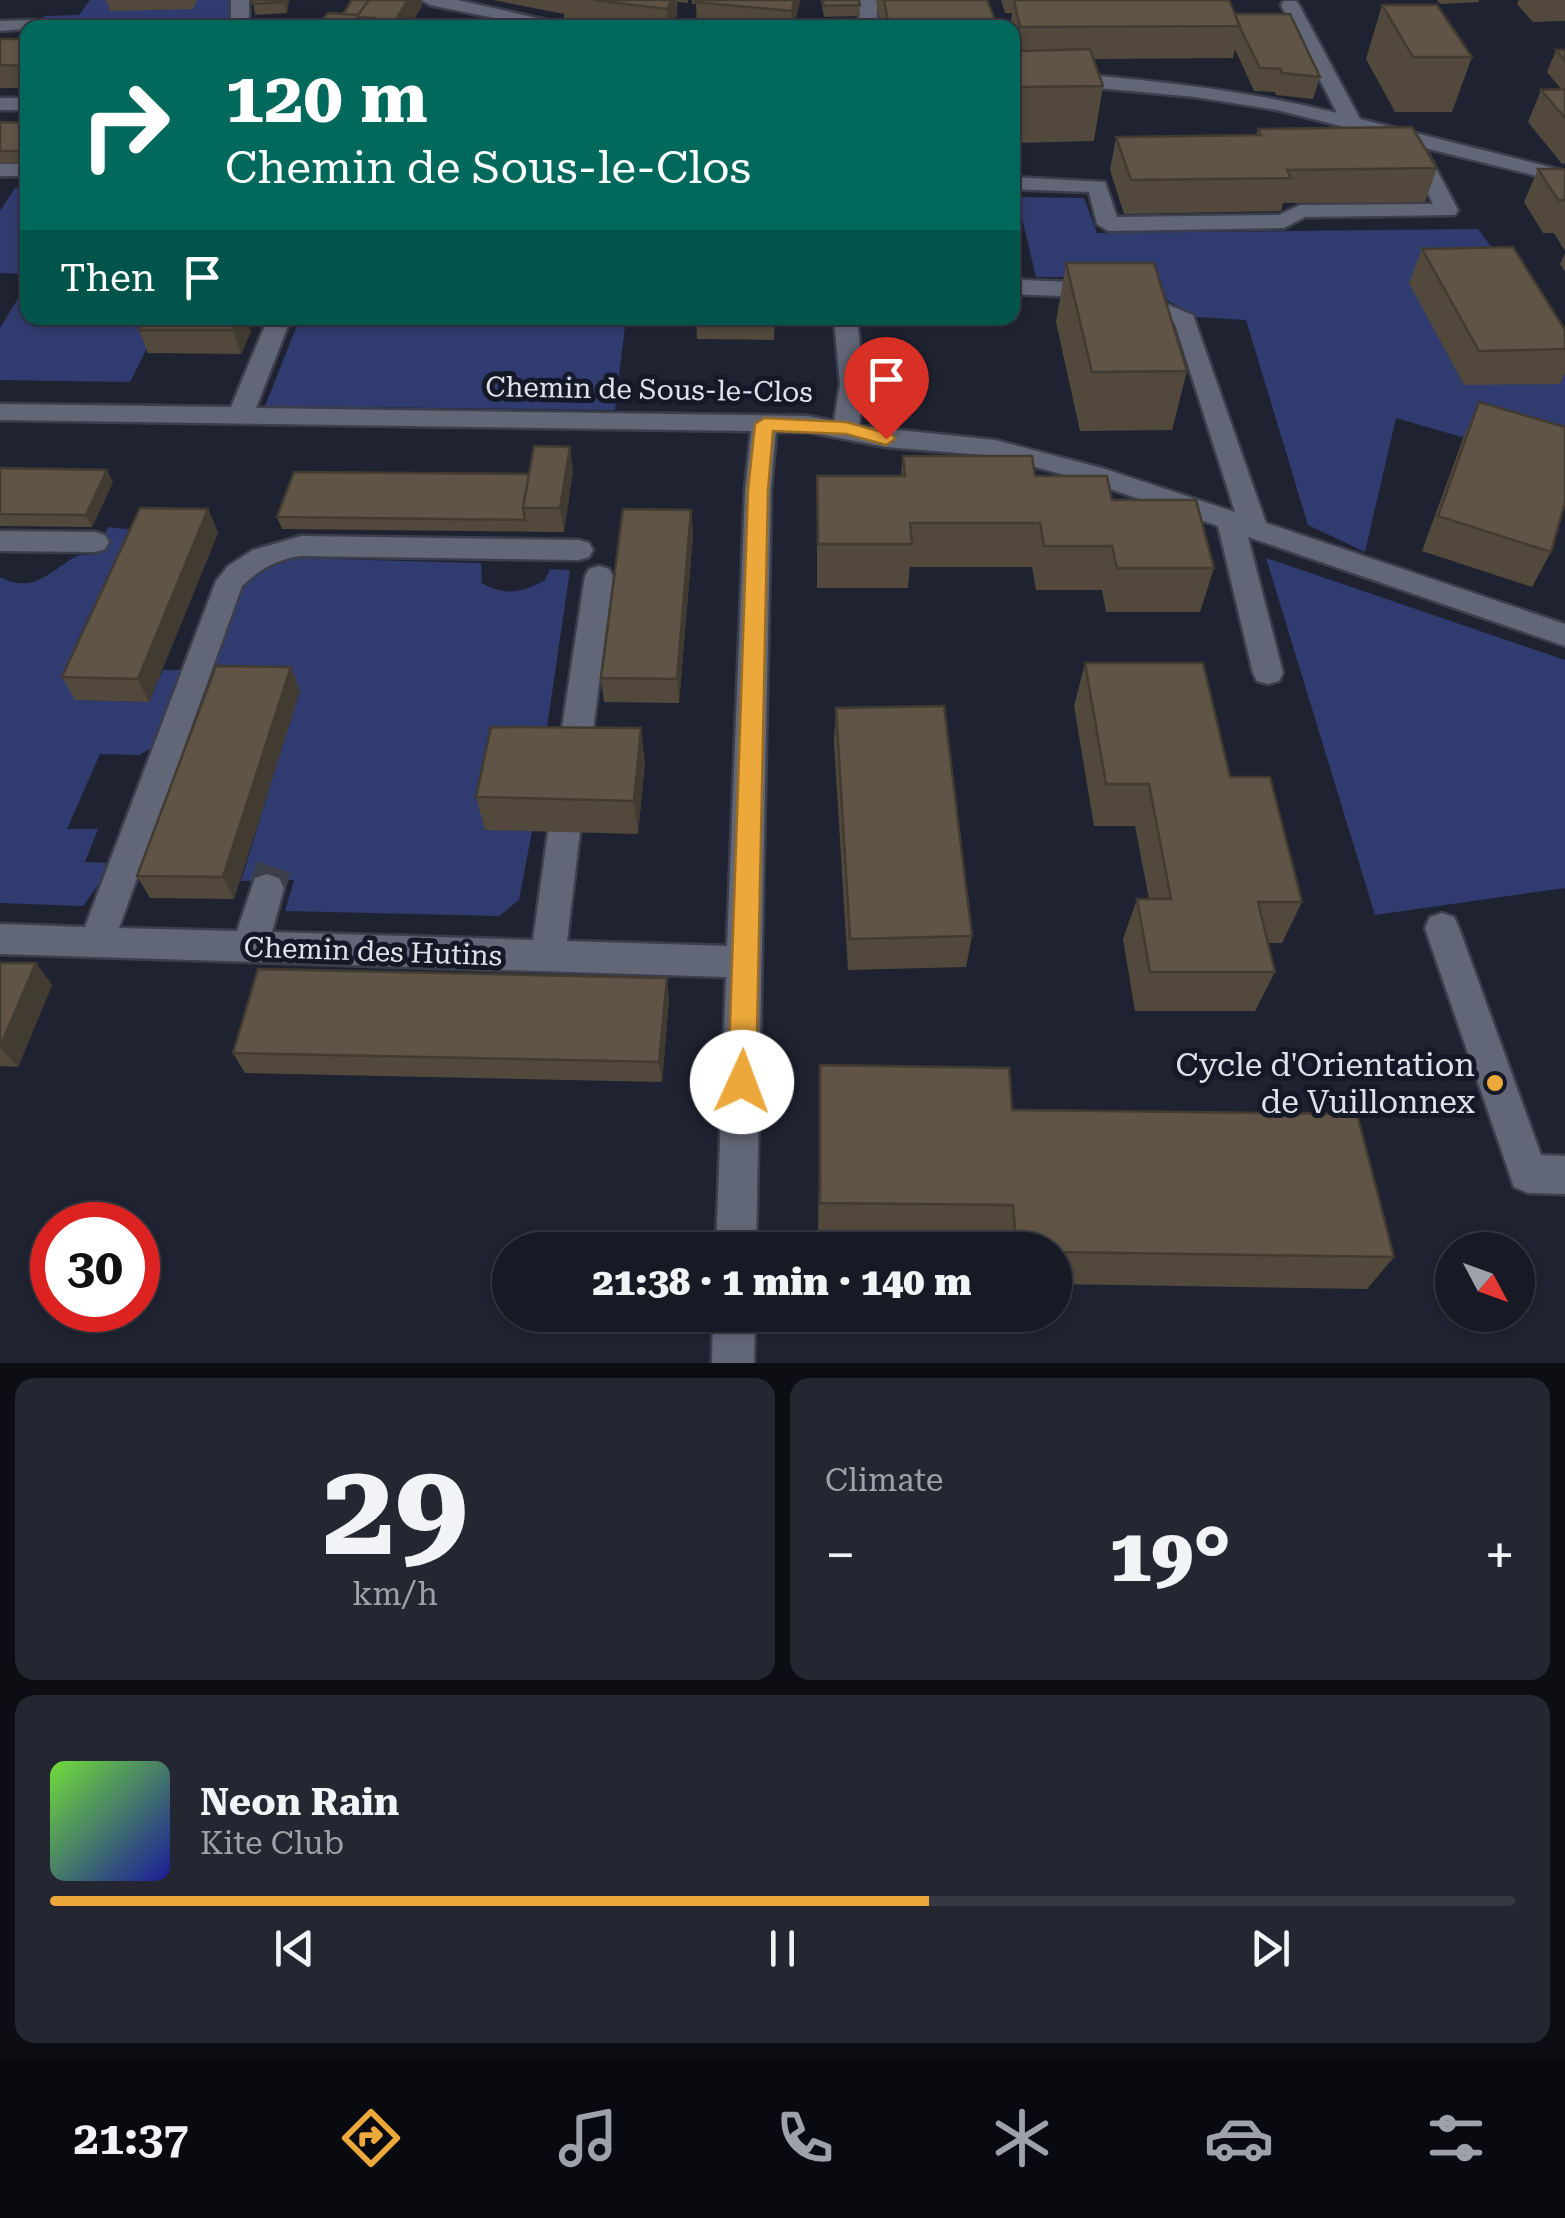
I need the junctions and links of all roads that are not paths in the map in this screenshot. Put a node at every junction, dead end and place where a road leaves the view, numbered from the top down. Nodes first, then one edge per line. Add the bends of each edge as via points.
1 (430, 0) edge
2 (452, 6) junction
3 (1290, 6) dead end
4 (442, 20) edge
5 (508, 20) edge
6 (1020, 75) edge
7 (1352, 123) junction
8 (1410, 137) junction
9 (1565, 176) edge
10 (1020, 182) edge
11 (1020, 287) edge
12 (275, 325) edge
13 (847, 325) edge
14 (0, 412) edge
15 (241, 414) junction
16 (764, 424) junction
17 (846, 428) junction
18 (1242, 524) junction
19 (0, 541) edge
20 (95, 542) dead end
21 (579, 550) dead end
22 (599, 576) dead end
23 (1565, 635) edge
24 (1268, 673) dead end
25 (572, 761) edge
26 (564, 832) edge
27 (266, 888) tunnel mouth
28 (1442, 928) dead end
29 (0, 939) edge
30 (96, 942) junction
31 (250, 947) junction
32 (548, 957) junction
33 (745, 962) junction
34 (1565, 1175) edge
35 (737, 1232) edge
36 (734, 1332) edge
37 (733, 1363) edge

1 - 2 street
2 - 4 street
2 - 5 street
3 - 7 street
6 - 7 street via 1196,90
7 - 8 street
8 - 9 street
8 - 10 street via 1447,210 1300,211 1284,221 1108,224 1098,186
11 - 18 street via 1117,291 1185,320
12 - 15 street via 248,366
13 - 17 street via 852,384
14 - 15 street, Chemin de Sous-le-Clos via 147,402
15 - 16 street, Chemin de Sous-le-Clos
16 - 17 street, Chemin de Sous-le-Clos
16 - 33 street
17 - 18 street, Chemin de Sous-le-Clos via 886,439 995,448
18 - 23 street, Chemin de Sous-le-Clos
18 - 24 street
19 - 20 street
21 - 30 street via 301,546 275,548 250,562 230,581
22 - 25 street
26 - 32 street
27 - 31 street
28 - 34 street via 1528,1174
29 - 30 street, Chemin des Hutins
30 - 31 street, Chemin des Hutins
31 - 32 street, Chemin des Hutins
32 - 33 street, Chemin des Hutins
33 - 35 street
36 - 37 street

